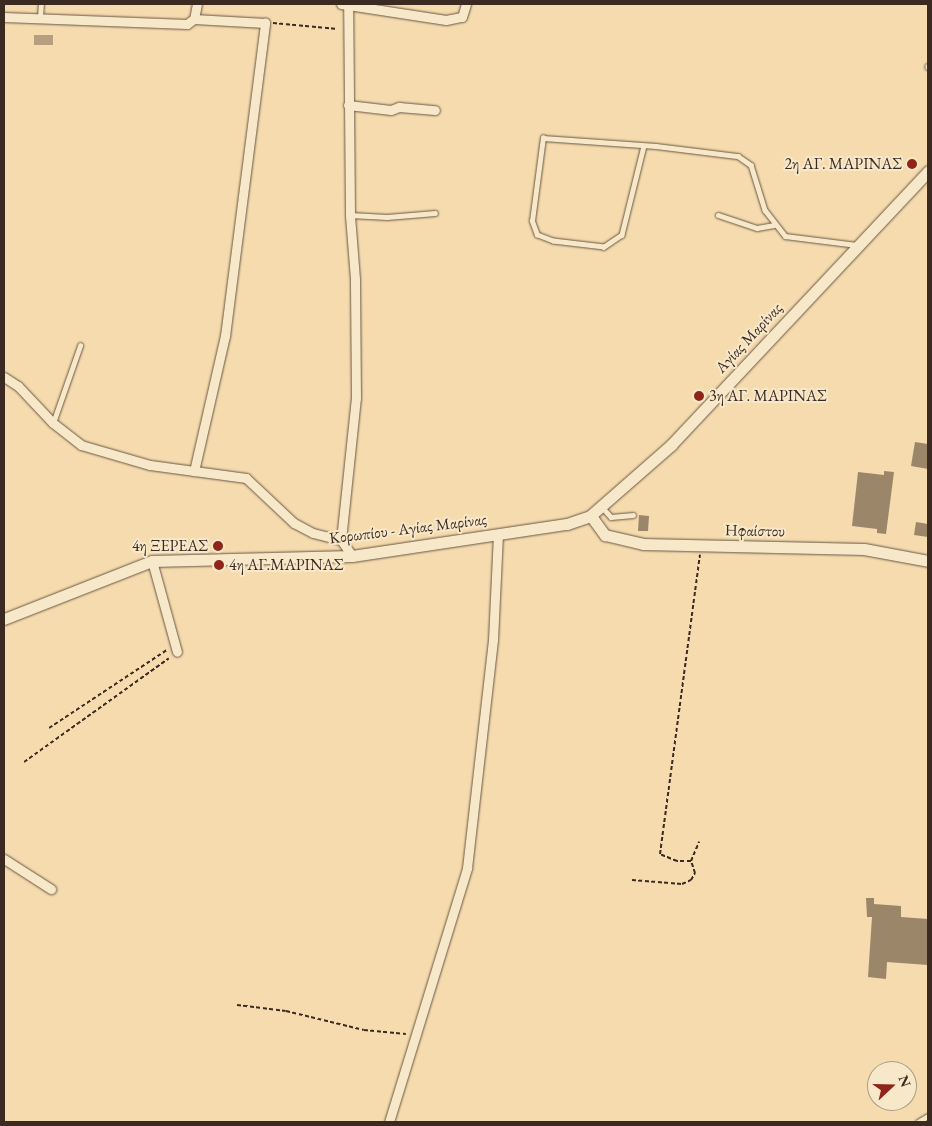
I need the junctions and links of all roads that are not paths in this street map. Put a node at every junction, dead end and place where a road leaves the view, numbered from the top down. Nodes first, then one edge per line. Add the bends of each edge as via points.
1 (42, 4) edge
2 (197, 4) edge
3 (466, 4) edge
4 (344, 5) edge
5 (4, 17) edge
6 (40, 17) junction
7 (194, 19) junction
8 (348, 105) junction
9 (435, 110) dead end
10 (644, 146) junction
11 (928, 171) edge
12 (435, 213) dead end
13 (350, 215) junction
14 (718, 215) dead end
15 (774, 224) junction
16 (858, 246) junction
17 (80, 346) dead end
18 (4, 377) edge
19 (53, 423) junction
20 (194, 471) junction
21 (602, 508) junction
22 (633, 515) dead end
23 (591, 516) junction
24 (498, 534) junction
25 (341, 540) junction
26 (352, 556) junction
27 (152, 561) junction
28 (928, 561) edge
29 (4, 619) edge
30 (176, 649) road end
31 (4, 859) edge
32 (51, 889) dead end
33 (928, 1116) edge
34 (389, 1122) edge
35 (918, 1122) edge

1 - 6 lane
2 - 7 street
3 - 4 street via 462,18 446,20
4 - 8 street via 348,30
5 - 6 street
6 - 7 street via 169,25 187,24
7 - 20 street via 265,23 225,336
8 - 9 street via 391,110 399,106
8 - 13 street
10 - 10 lane via 543,138 532,221 536,235 553,241 604,246 622,236
10 - 15 lane via 738,156 745,160 756,174 758,192
11 - 16 main road, Αγίας Μαρίνας
12 - 13 lane via 386,217
13 - 25 street via 355,279 356,398
14 - 15 lane via 757,228
15 - 16 lane via 785,236
16 - 21 main road, Αγίας Μαρίνας via 671,446
17 - 19 lane
18 - 19 street via 31,398
19 - 20 street via 81,445 110,455
20 - 25 street via 246,478 294,523 314,533
21 - 22 lane via 611,517
21 - 23 main road, Αγίας Μαρίνας
23 - 24 main road, Αγίας Μαρίνας via 567,524
23 - 28 main road, Ηφαίστου via 600,530 611,537 648,544 864,549
24 - 26 main road, Κορωπίου - Αγίας Μαρίνας
24 - 34 street via 493,640 467,868
25 - 26 street
26 - 27 main road, Κορωπίου - Αγίας Μαρίνας
27 - 29 main road, Κορωπίου - Αγίας Μαρίνας
27 - 30 street
31 - 32 street
33 - 35 lane

